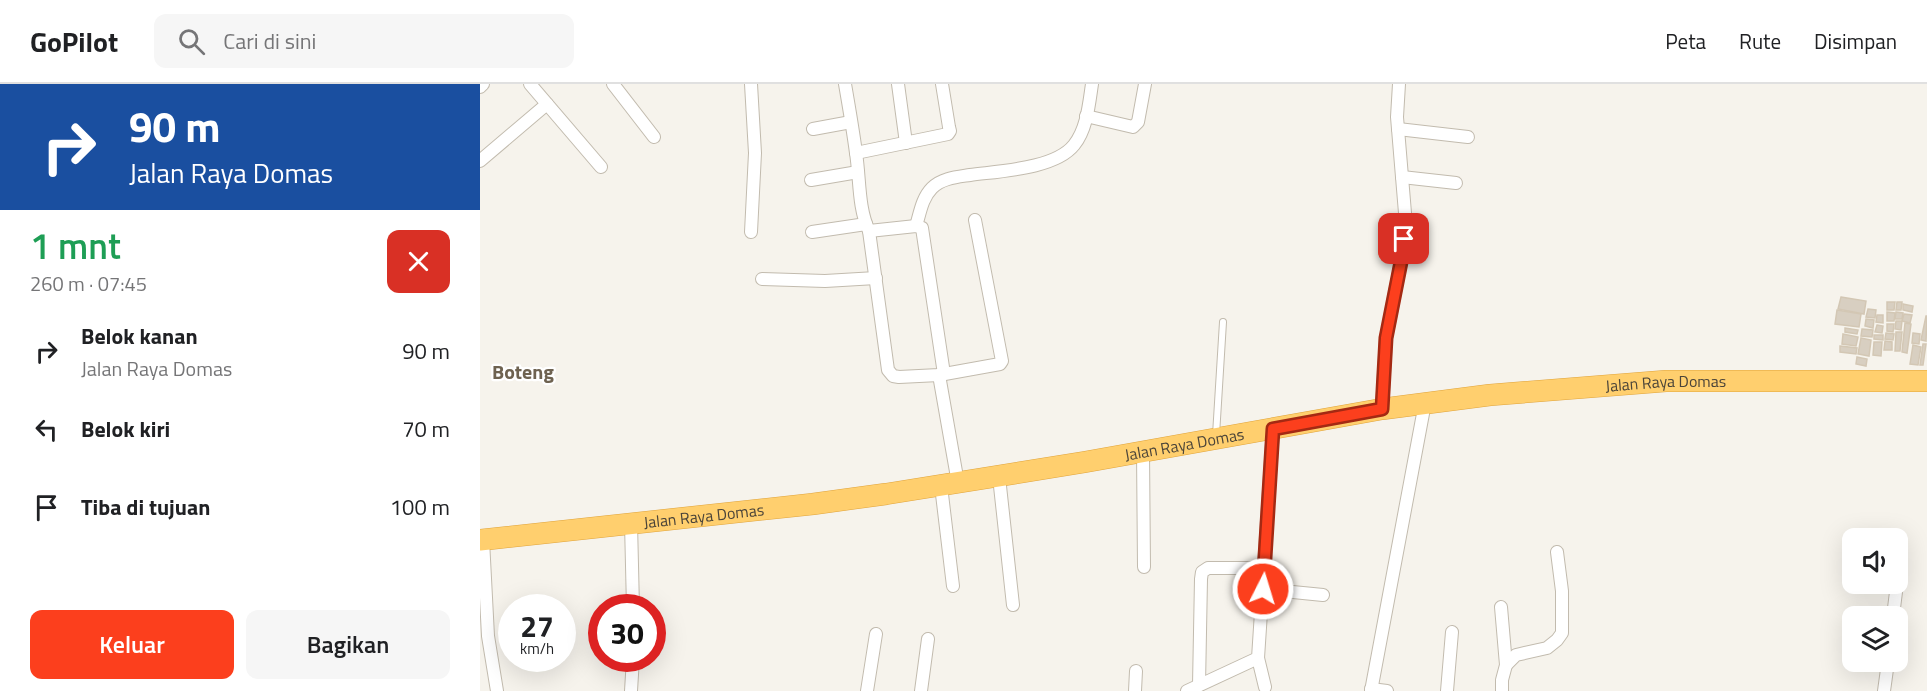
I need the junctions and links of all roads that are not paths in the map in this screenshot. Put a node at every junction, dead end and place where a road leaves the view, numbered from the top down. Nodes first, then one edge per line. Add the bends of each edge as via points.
1 (530, 84) edge
2 (613, 84) edge
3 (751, 84) edge
4 (845, 84) edge
5 (898, 84) edge
6 (942, 84) edge
7 (1092, 84) edge
8 (1145, 84) edge
9 (1399, 84) edge
10 (547, 104) junction
11 (1086, 116) junction
12 (851, 122) junction
13 (813, 129) dead end
14 (1398, 129) junction
15 (654, 137) dead end
16 (1468, 137) dead end
17 (906, 143) junction
18 (856, 153) junction
19 (480, 161) edge
20 (601, 167) dead end
21 (858, 172) junction
22 (1402, 177) junction
23 (811, 180) dead end
24 (1456, 183) dead end
25 (975, 220) dead end
26 (916, 226) junction
27 (868, 227) junction
28 (751, 232) dead end
29 (812, 232) dead end
30 (876, 278) junction
31 (762, 279) dead end
32 (1223, 322) dead end
33 (942, 375) junction
34 (1927, 381) edge
35 (1425, 403) junction
36 (1382, 409) junction
37 (1273, 429) junction
38 (1216, 439) junction
39 (1143, 452) junction
40 (999, 477) junction
41 (949, 484) junction
42 (631, 523) junction
43 (481, 540) edge
44 (1557, 552) dead end
45 (1144, 567) dead end
46 (1265, 568) junction
47 (953, 586) dead end
48 (1263, 589) junction
49 (633, 594) edge
50 (1323, 595) dead end
51 (1013, 605) dead end
52 (1501, 607) dead end
53 (1452, 632) dead end
54 (876, 634) dead end
55 (928, 639) dead end
56 (1258, 658) junction
57 (1506, 665) junction
58 (1136, 671) dead end
59 (632, 672) edge
60 (1887, 672) edge
61 (1199, 685) junction
62 (1265, 687) dead end
63 (1371, 690) edge
64 (497, 691) edge
65 (631, 691) edge
66 (867, 691) edge
67 (921, 691) edge
68 (1135, 691) edge
69 (1187, 691) edge
70 (1387, 691) edge
71 (1447, 691) edge
72 (1502, 691) edge
73 (1884, 691) edge

1 - 10 street
2 - 15 street
3 - 28 street via 755,153
4 - 12 street
5 - 17 street
6 - 17 street via 950,131
7 - 11 street
8 - 11 street via 1136,125
9 - 14 street
10 - 19 street
10 - 20 street
11 - 26 street via 1074,144 1060,156 1039,165 946,179 932,187
12 - 13 street
12 - 18 street
14 - 16 street
14 - 22 street
17 - 18 street
18 - 21 street
21 - 23 street
21 - 27 street
22 - 24 street
22 - 36 street via 1404,239 1386,338
25 - 33 street via 1002,361
26 - 27 street
26 - 33 street via 922,228
27 - 29 street
27 - 30 street
30 - 31 street
30 - 33 street via 888,370 899,377
32 - 38 lane
33 - 41 street
34 - 35 highway, Jalan Raya Domas via 1666,381
35 - 36 highway, Jalan Raya Domas
35 - 63 street
36 - 37 highway, Jalan Raya Domas
37 - 38 highway, Jalan Raya Domas
37 - 46 street
38 - 39 highway, Jalan Raya Domas
39 - 40 highway, Jalan Raya Domas
39 - 45 street
40 - 41 highway, Jalan Raya Domas
40 - 51 street
41 - 42 highway, Jalan Raya Domas via 813,504
41 - 47 street
42 - 43 highway, Jalan Raya Domas
42 - 49 street
43 - 64 street via 488,636
44 - 57 street via 1562,633 1547,648 1516,655
46 - 48 street
46 - 61 street via 1208,568 1202,572
48 - 50 street
48 - 56 street
52 - 57 street
53 - 71 street
54 - 66 street
55 - 67 street
56 - 61 street
56 - 62 street
57 - 72 street
58 - 68 street
59 - 65 street
60 - 73 street
61 - 69 street
63 - 70 street

